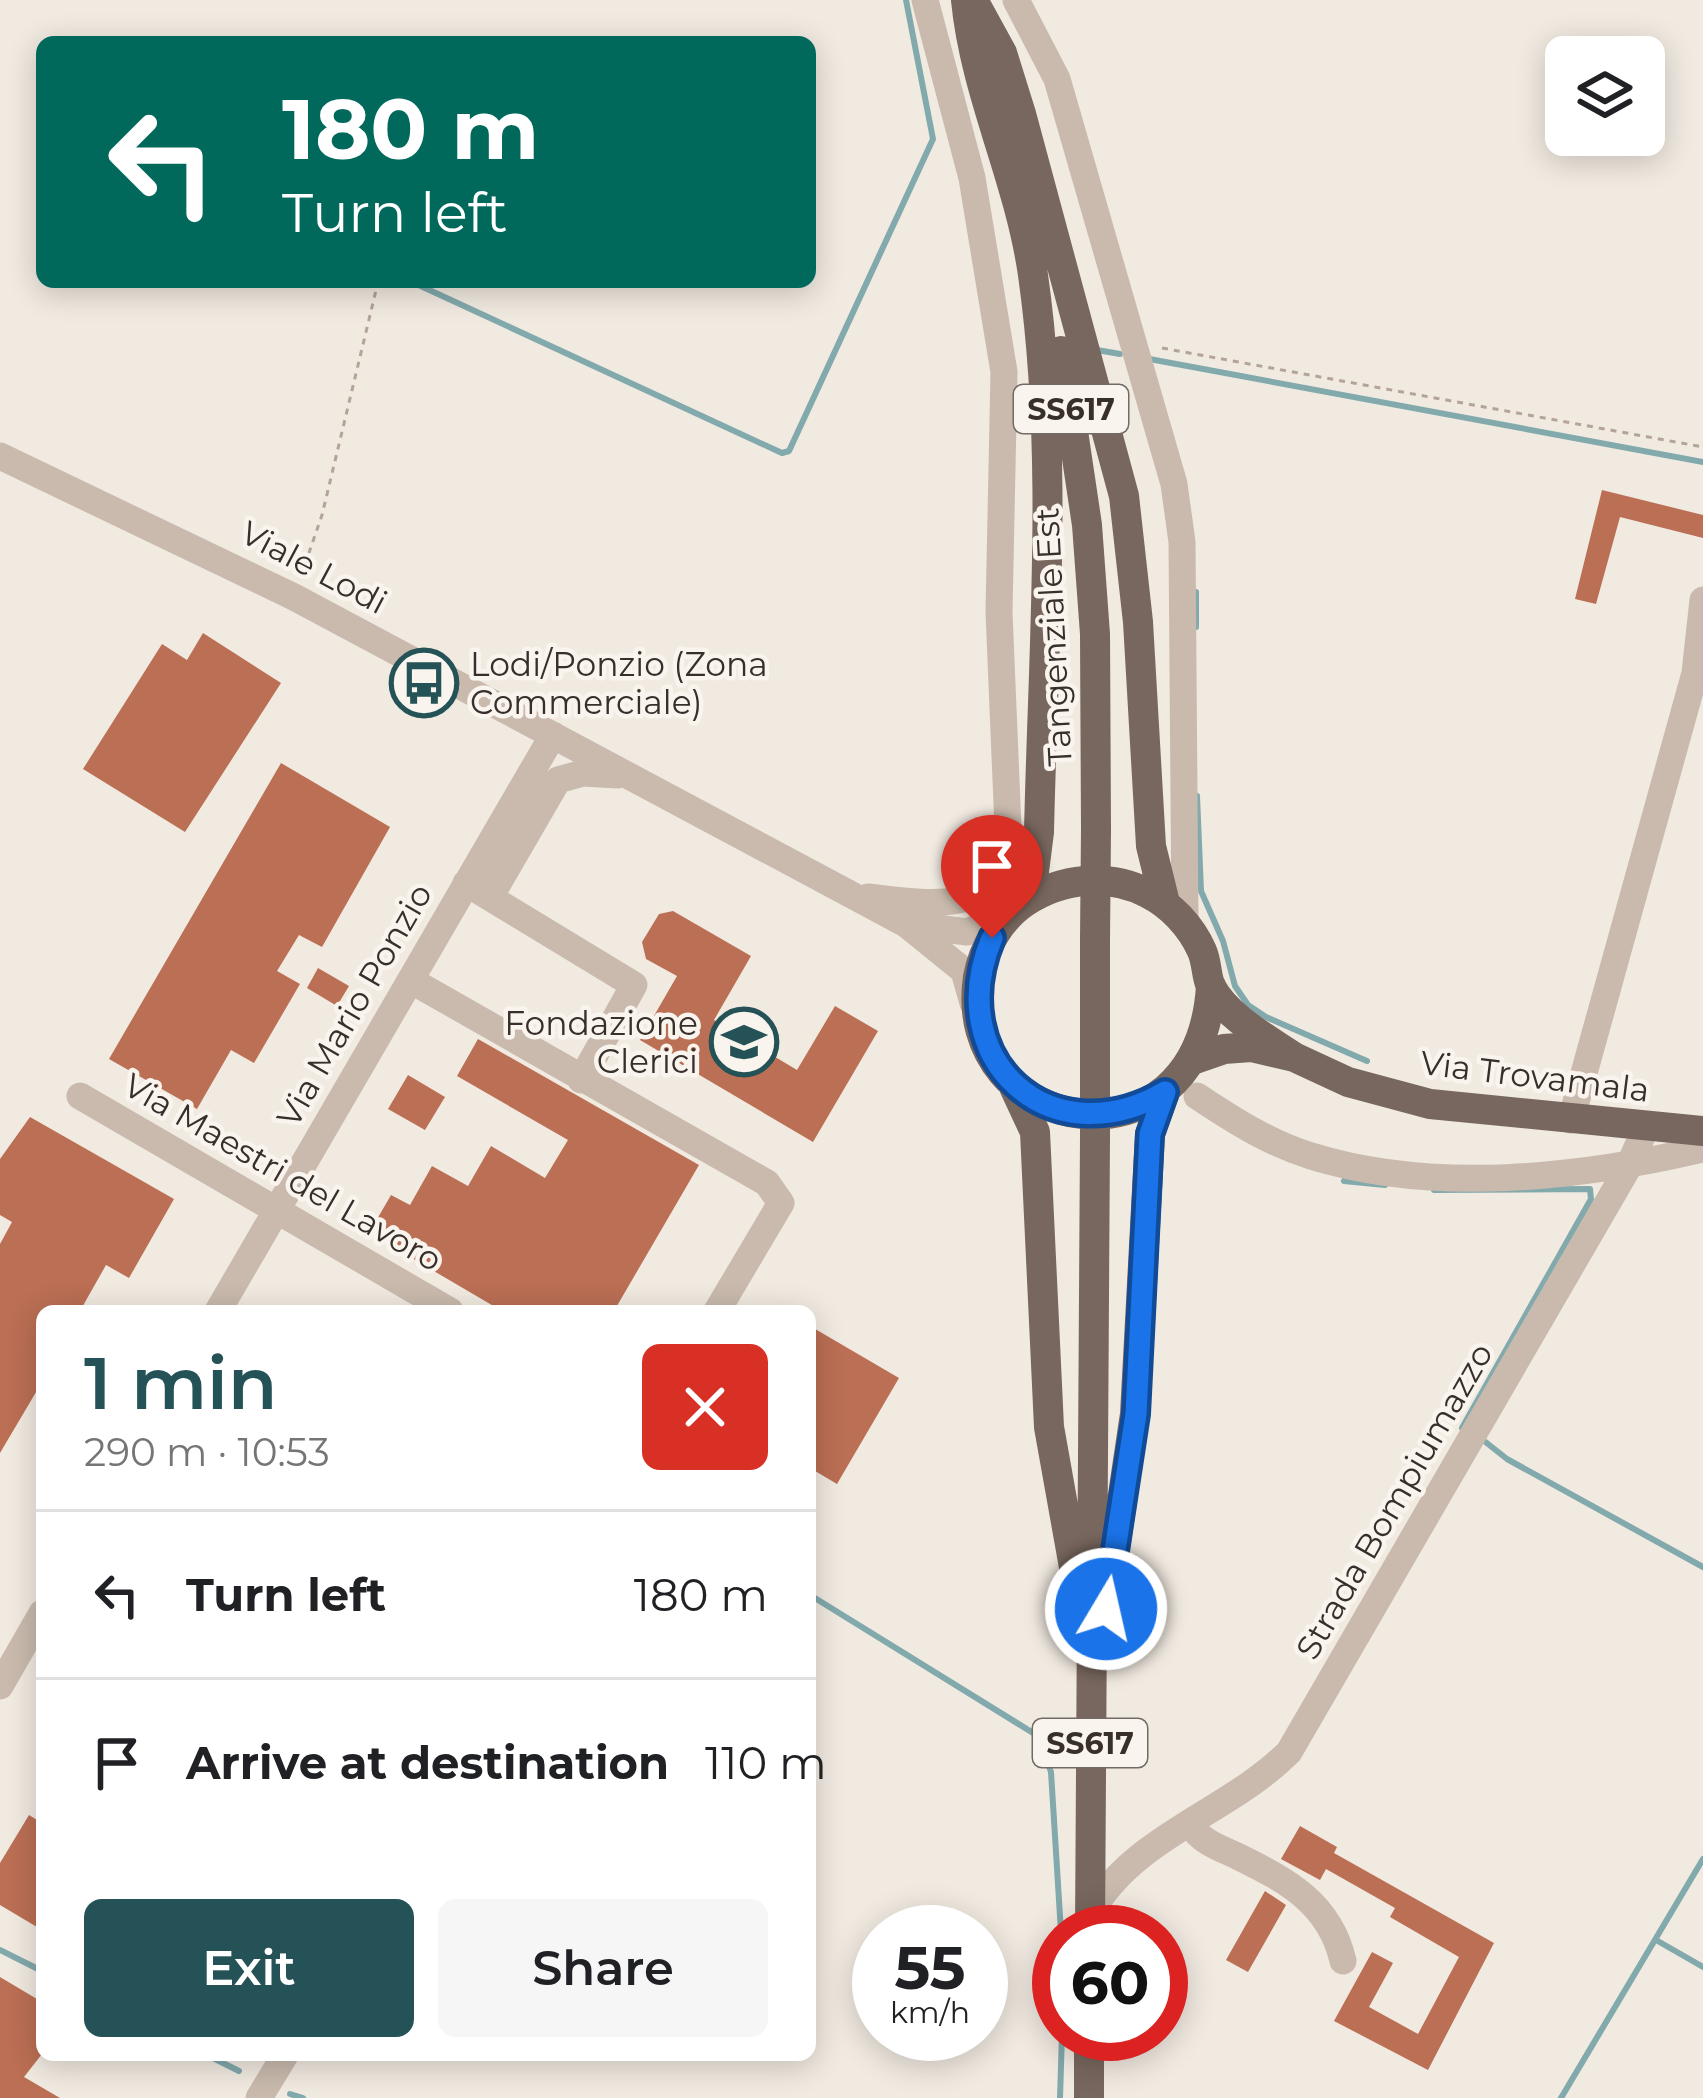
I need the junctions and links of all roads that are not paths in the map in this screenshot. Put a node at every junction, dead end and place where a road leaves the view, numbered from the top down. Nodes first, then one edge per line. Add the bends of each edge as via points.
1 (925, 0) edge
2 (970, 0) edge
3 (1016, 0) edge
4 (0, 456) edge
5 (1703, 600) edge
6 (553, 735) junction
7 (628, 776) junction
8 (1003, 876) junction
9 (478, 890) junction
10 (852, 895) junction
11 (1016, 909) junction
12 (1175, 913) junction
13 (906, 924) junction
14 (412, 981) junction
15 (1211, 986) junction
16 (979, 1024) junction
17 (1294, 1058) junction
18 (1195, 1059) junction
19 (581, 1080) junction
20 (1011, 1082) junction
21 (1165, 1092) junction
22 (80, 1096) dead end
23 (1197, 1096) dead end
24 (1571, 1120) junction
25 (1646, 1126) junction
26 (1703, 1131) edge
27 (1703, 1149) edge
28 (1630, 1166) junction
29 (276, 1211) junction
30 (221, 1305) edge
31 (440, 1305) edge
32 (721, 1305) edge
33 (36, 1623) edge
34 (1091, 1647) junction
35 (0, 1686) edge
36 (1190, 1824) junction
37 (1090, 1838) junction
38 (1140, 1854) junction
39 (1090, 1905) edge
40 (1096, 1905) edge
41 (1343, 1960) dead end
42 (281, 2061) edge
43 (1089, 2061) edge
44 (260, 2098) edge
45 (1089, 2098) edge

1 - 8 street via 972,178 1004,372
2 - 11 main road via 970,46 1032,268 1047,389 1039,832
2 - 12 main road via 1002,53 1021,114 1124,496 1151,846
2 - 34 main road, Tangenziale Est / SS617, bridge via 1032,207 1072,415 1095,634
3 - 12 street via 1057,79 1174,484 1182,542
4 - 6 street, Viale Lodi via 294,597
5 - 24 street via 1694,673
6 - 7 street, Viale Lodi
6 - 9 street, Via Mario Ponzio
7 - 9 street via 583,772 558,780
7 - 10 street, Viale Lodi
8 - 10 street via 963,900
8 - 11 street
9 - 14 street, Via Mario Ponzio
9 - 19 street via 634,985
10 - 13 street, Viale Lodi
11 - 12 main road via 1045,890 1094,880 1143,890
11 - 13 street, Viale Lodi via 967,932
11 - 16 main road via 980,965
12 - 15 main road via 1203,953
13 - 16 street, Viale Lodi via 964,970
14 - 19 street
14 - 29 street, Via Mario Ponzio
15 - 17 main road, Via Trovamala via 1245,1024
15 - 18 main road via 1209,1024
16 - 20 main road
17 - 18 main road, Via Trovamala via 1251,1047
17 - 24 main road, Via Trovamala via 1430,1104
18 - 21 main road
19 - 32 street via 776,1193 781,1203
20 - 21 main road via 1059,1110 1086,1115 1141,1106
20 - 34 main road via 1035,1132 1049,1427
21 - 34 main road via 1150,1134 1136,1414 1106,1609
22 - 29 street, Via Maestri del Lavoro
23 - 28 street via 1252,1132 1311,1156 1396,1174
24 - 25 main road, Via Trovamala
25 - 26 main road, Via Trovamala
25 - 28 street, Strada Bompiumazzo
27 - 28 street
28 - 36 street, Strada Bompiumazzo via 1298,1739 1258,1779
29 - 30 street, Via Mario Ponzio
29 - 31 street, Via Maestri del Lavoro
33 - 35 street
34 - 37 main road, Tangenziale Est / SS617
36 - 38 street, Strada Bompiumazzo
36 - 41 street via 1202,1840 1302,1892 1329,1922
37 - 38 street via 1106,1854
37 - 39 main road, Tangenziale Est / SS617
38 - 40 street, Strada Bompiumazzo
42 - 44 street
43 - 45 main road

